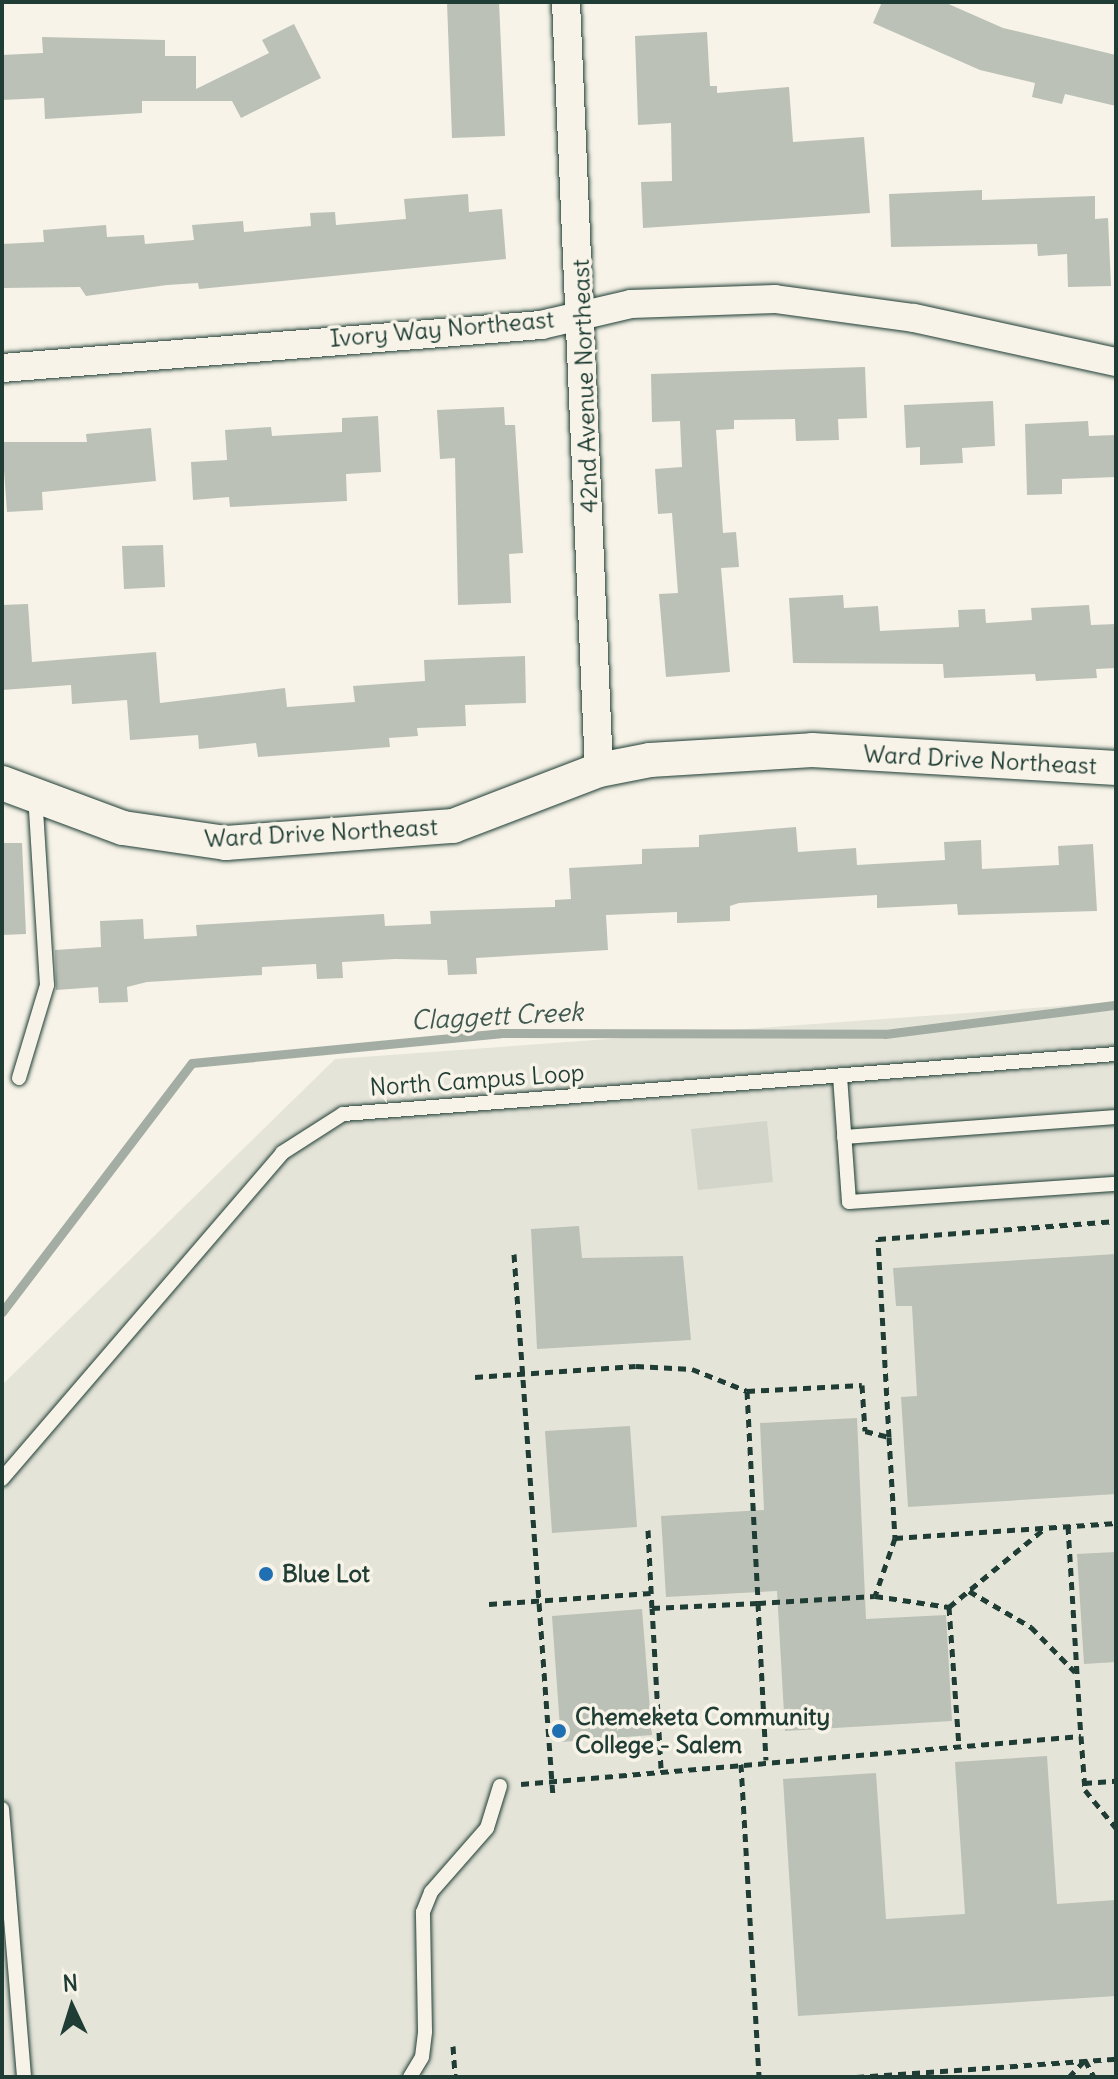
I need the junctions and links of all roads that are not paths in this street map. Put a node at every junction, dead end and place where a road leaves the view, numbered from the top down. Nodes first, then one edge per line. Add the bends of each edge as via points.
1 (566, 2) edge
2 (584, 313) junction
3 (1116, 362) edge
4 (2, 368) edge
5 (1116, 768) edge
6 (599, 770) junction
7 (2, 783) edge
8 (34, 796) junction
9 (1116, 1054) edge
10 (840, 1076) junction
11 (19, 1078) dead end
12 (1116, 1117) edge
13 (844, 1137) junction
14 (1116, 1184) edge
15 (2, 1479) edge
16 (500, 1786) road end
17 (2, 1809) edge
18 (24, 2077) edge
19 (410, 2077) edge

1 - 2 street, 42nd Avenue Northeast
2 - 3 street, Ivory Way Northeast via 631,304 775,299 914,318
2 - 4 street, Ivory Way Northeast via 541,325
2 - 6 street, 42nd Avenue Northeast
5 - 6 street, Ward Drive Northeast via 812,750 650,760
6 - 8 street, Ward Drive Northeast via 453,826 226,843 123,828
7 - 8 street, Ward Drive Northeast
8 - 11 lane via 47,985
9 - 10 lane, North Campus Loop
10 - 13 lane
10 - 15 lane, North Campus Loop via 378,1107 310,1130 282,1153
12 - 13 lane
13 - 14 lane via 849,1202
16 - 19 lane via 499,1806 487,1828 431,1892 423,1912 425,2031 422,2057
17 - 18 lane

